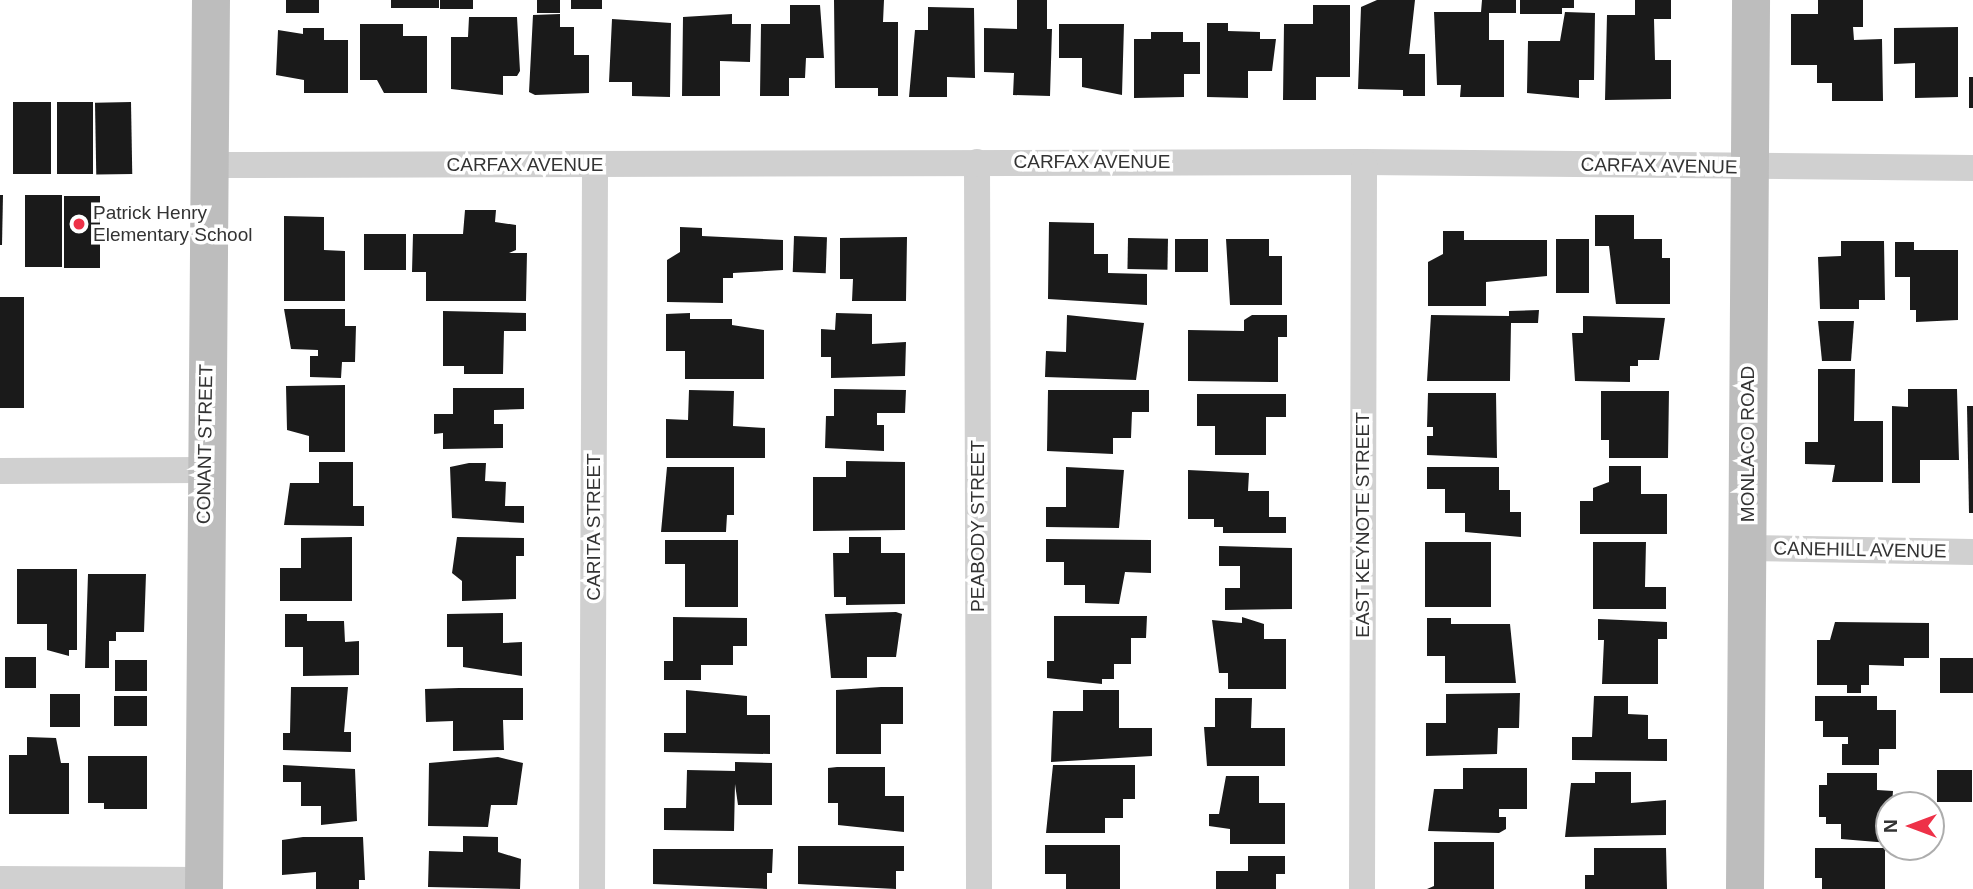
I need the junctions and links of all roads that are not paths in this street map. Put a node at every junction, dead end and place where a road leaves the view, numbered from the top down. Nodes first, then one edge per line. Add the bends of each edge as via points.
1 (211, 0) edge
2 (1751, 0) edge
3 (977, 162) junction
4 (1364, 162) junction
5 (211, 165) junction
6 (595, 165) junction
7 (1749, 167) junction
8 (1973, 168) edge
9 (204, 470) junction
10 (0, 471) edge
11 (1747, 548) junction
12 (1973, 552) edge
13 (0, 879) edge
14 (204, 884) edge
15 (592, 889) edge
16 (979, 889) edge
17 (1362, 889) edge
18 (1745, 889) edge

1 - 5 street, CONANT STREET
2 - 7 street, MONLACO ROAD
3 - 4 street, CARFAX AVENUE
3 - 6 street, CARFAX AVENUE
3 - 16 street, PEABODY STREET
4 - 7 street, CARFAX AVENUE
4 - 17 street, EAST KEYNOTE STREET
5 - 6 street, CARFAX AVENUE
5 - 9 street, CONANT STREET
6 - 15 street, CARITA STREET
7 - 8 street, CARFAX AVENUE
7 - 11 street, MONLACO ROAD
9 - 10 street
9 - 14 street, CONANT STREET
11 - 12 street, CANEHILL AVENUE
11 - 18 street, MONLACO ROAD
13 - 14 street

